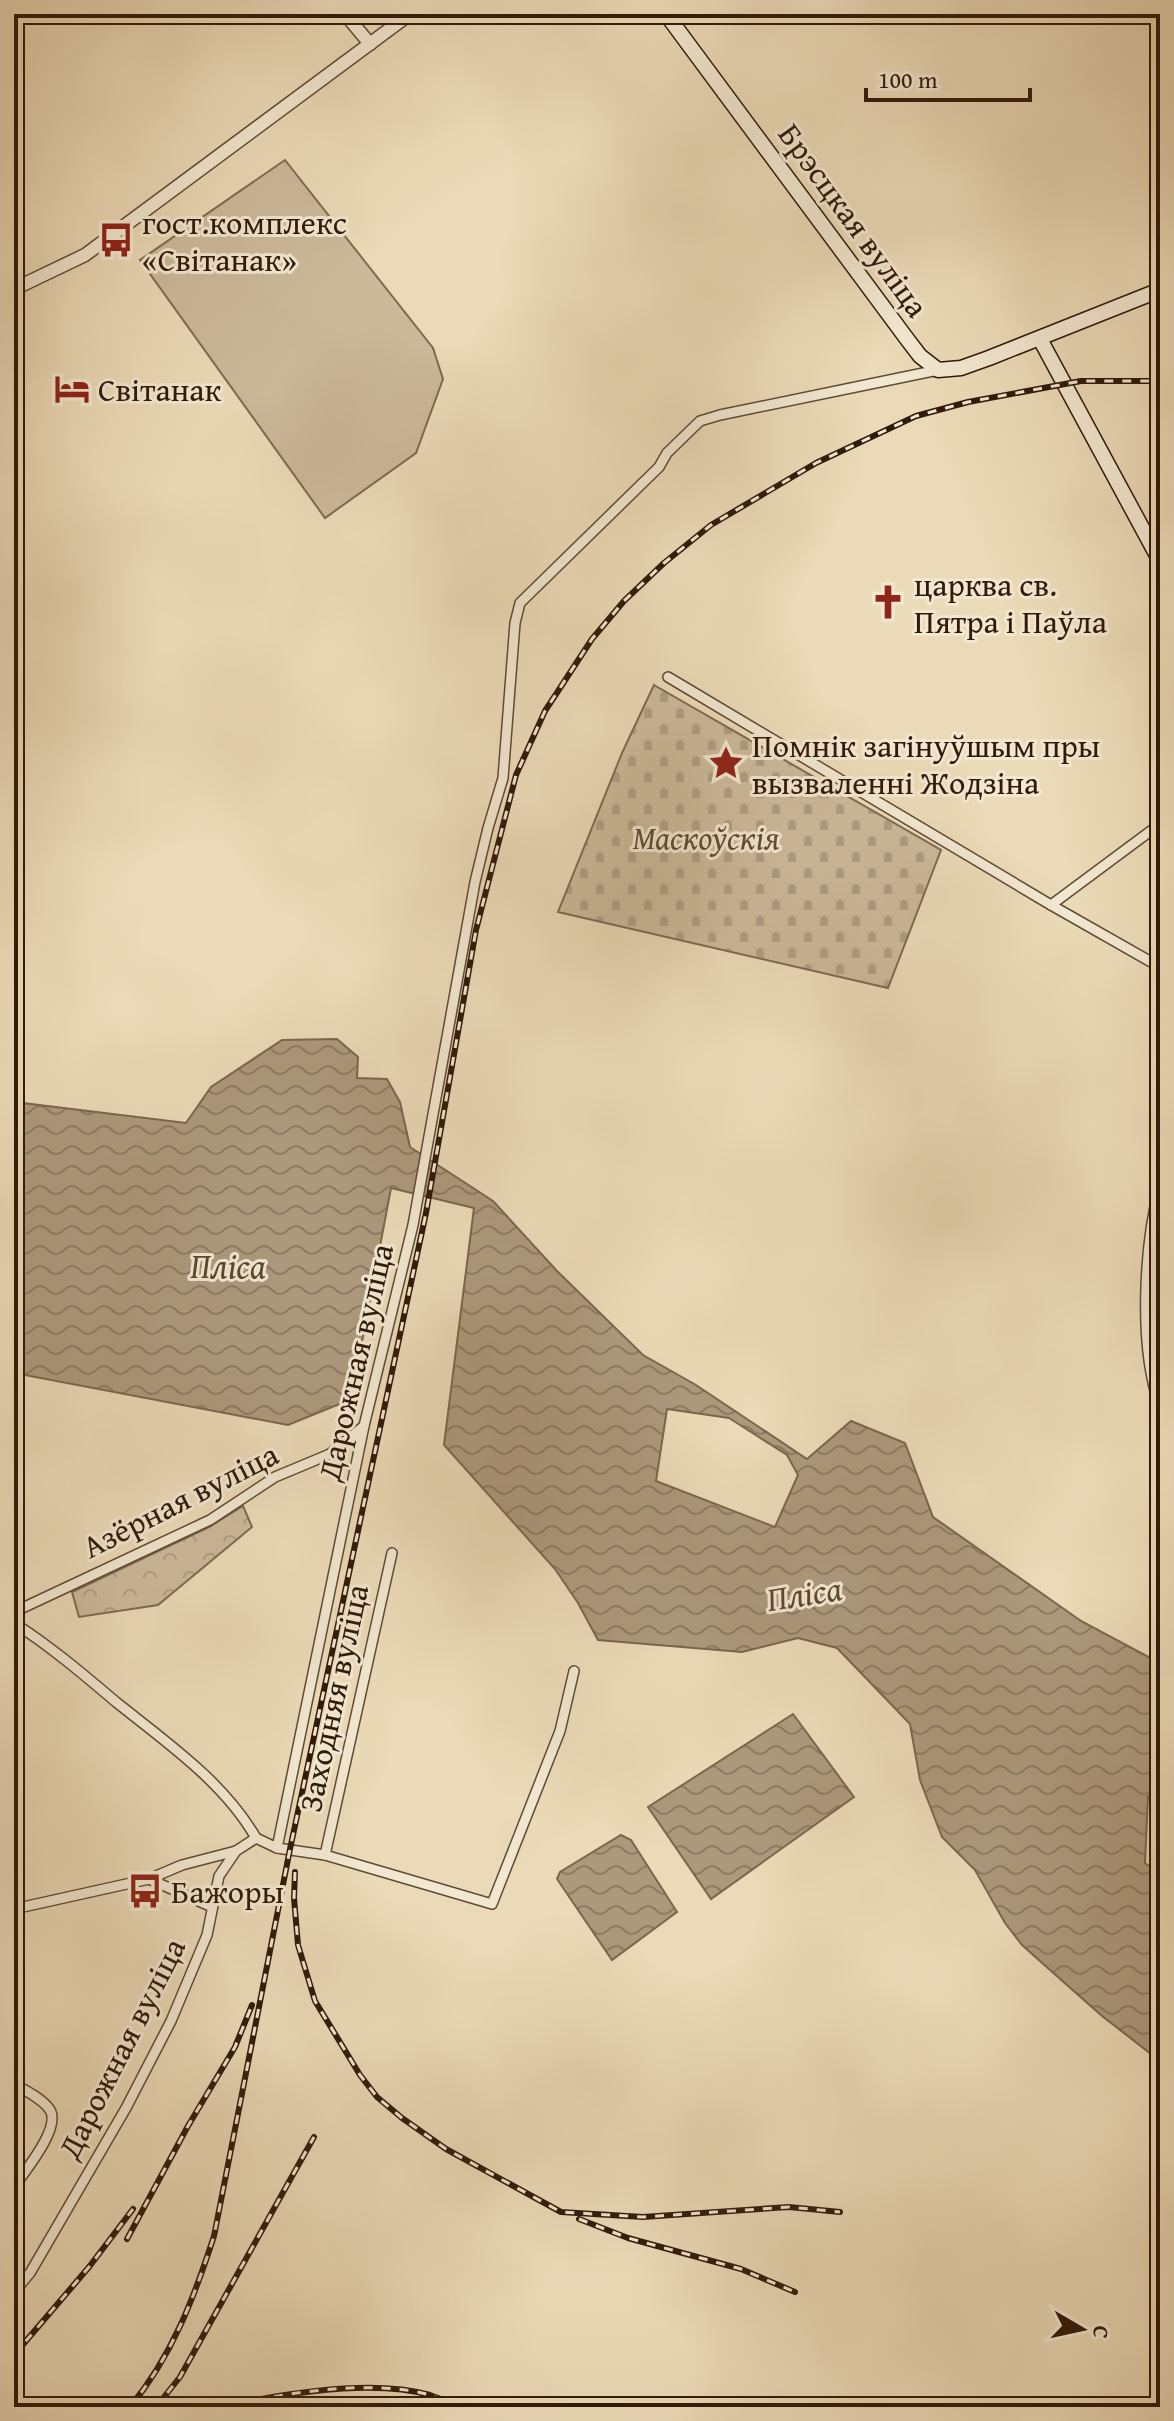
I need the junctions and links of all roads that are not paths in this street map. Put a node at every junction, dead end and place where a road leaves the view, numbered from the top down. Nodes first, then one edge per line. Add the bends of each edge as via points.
1 (345, 14) edge
2 (410, 14) edge
3 (666, 14) edge
4 (370, 44) junction
5 (14, 289) edge
6 (1160, 290) edge
7 (1040, 339) junction
8 (938, 370) junction
9 (1160, 561) edge
10 (668, 677) dead end
11 (1160, 824) edge
12 (1051, 905) junction
13 (1160, 967) edge
14 (1160, 1184) edge
15 (1149, 1269) junction
16 (1160, 1270) edge
17 (1160, 1407) edge
18 (364, 1426) junction
19 (392, 1553) dead end
20 (14, 1612) edge
21 (14, 1623) edge
22 (574, 1671) dead end
23 (256, 1838) junction
24 (277, 1848) junction
25 (236, 1851) junction
26 (325, 1855) junction
27 (149, 1879) junction
28 (212, 1907) junction
29 (14, 1909) edge
30 (18, 2086) edge
31 (14, 2187) edge
32 (14, 2292) edge

1 - 4 street
2 - 4 street
3 - 8 main road, Брэсцкая вуліца via 907,339
4 - 5 street via 85,255
6 - 7 main road
7 - 8 main road via 961,368
7 - 9 main road
8 - 18 street, Дарожная вуліца via 700,421 520,603 503,778 475,882 416,1212
10 - 12 street
11 - 12 street
12 - 13 street
14 - 15 street via 1150,1223
15 - 16 street
15 - 17 street via 1146,1328
18 - 20 street, Азёрная вуліца via 330,1454 275,1477 210,1520
18 - 24 street, Дарожная вуліца
19 - 26 street, Заходняя вуліца
21 - 23 street via 222,1792
22 - 26 street via 560,1731 492,1904
23 - 24 street
23 - 25 street, Дарожная вуліца
24 - 26 street
25 - 27 street
25 - 28 street, Дарожная вуліца via 219,1876
27 - 28 street
27 - 29 street
28 - 32 street, Дарожная вуліца via 207,1935 146,2072
30 - 31 street via 53,2115 52,2130

